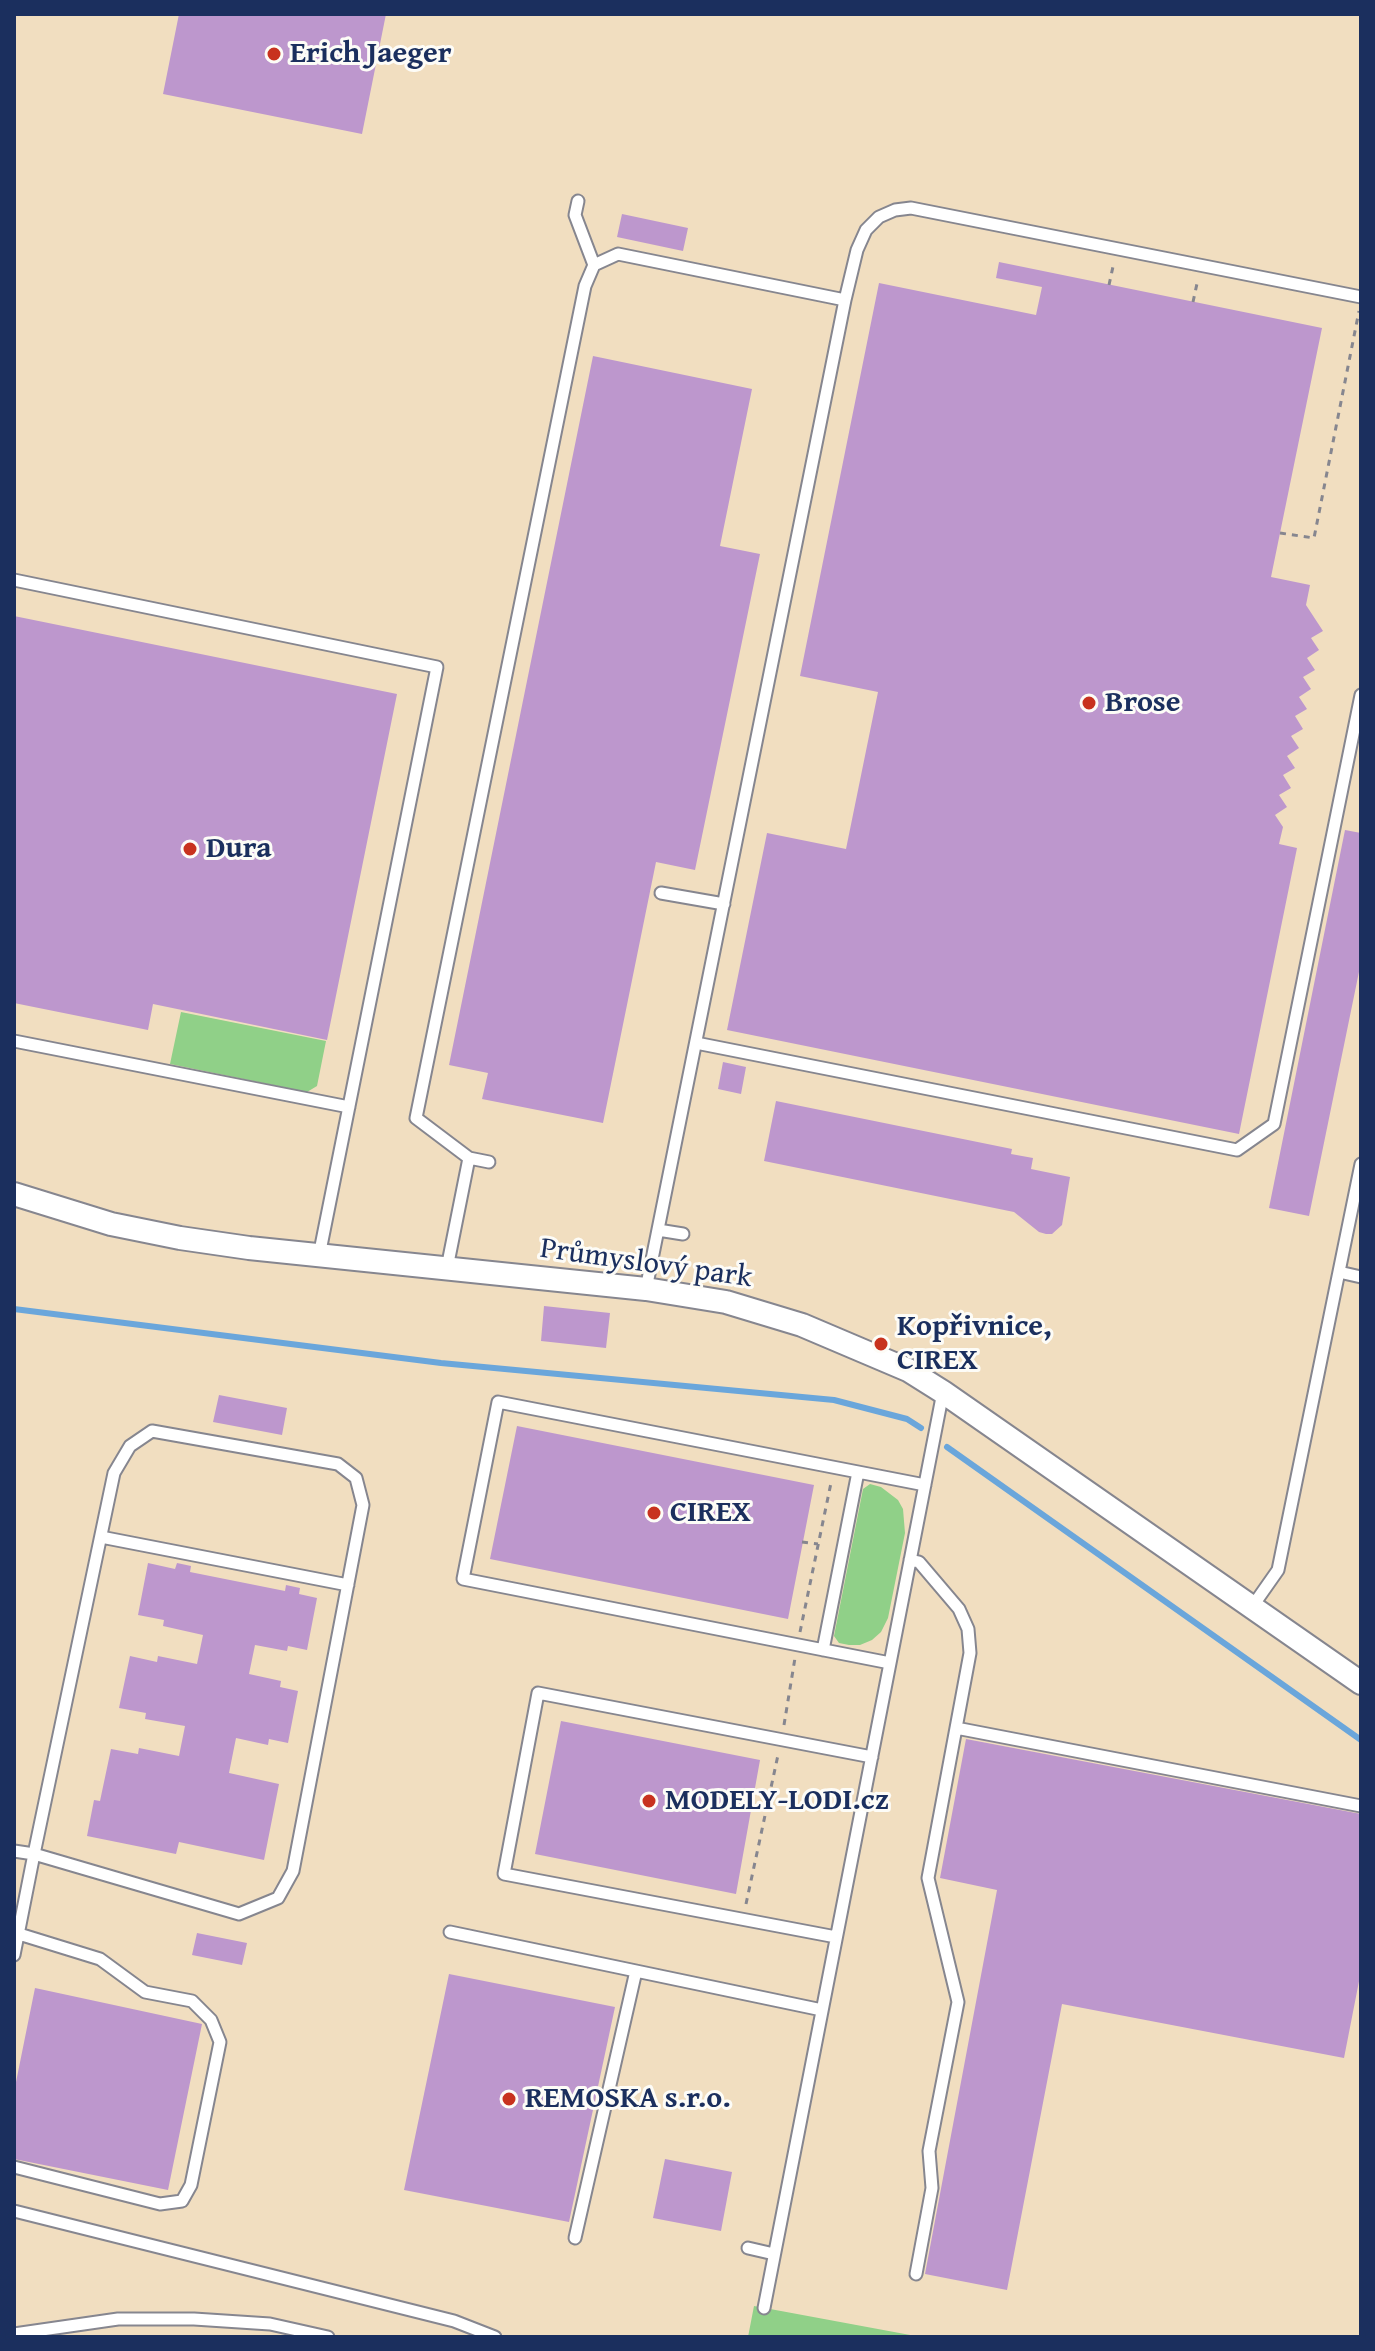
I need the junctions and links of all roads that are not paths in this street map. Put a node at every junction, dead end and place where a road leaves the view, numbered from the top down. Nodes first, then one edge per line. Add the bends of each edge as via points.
1 (578, 201) dead end
2 (594, 265) junction
3 (845, 300) junction
4 (1360, 302) edge
5 (14, 580) edge
6 (1361, 695) edge
7 (661, 893) dead end
8 (724, 904) junction
9 (14, 1041) edge
10 (696, 1043) junction
11 (349, 1107) junction
12 (469, 1158) junction
13 (489, 1162) dead end
14 (1361, 1164) edge
15 (14, 1194) edge
16 (658, 1230) junction
17 (683, 1234) dead end
18 (319, 1256) junction
19 (447, 1268) junction
20 (1339, 1272) junction
21 (1361, 1277) edge
22 (646, 1289) junction
23 (943, 1392) junction
24 (858, 1472) junction
25 (925, 1485) junction
26 (101, 1537) junction
27 (910, 1560) junction
28 (348, 1585) junction
29 (1252, 1607) junction
30 (823, 1650) junction
31 (890, 1663) junction
32 (1361, 1683) edge
33 (956, 1728) junction
34 (872, 1757) junction
35 (1361, 1806) edge
36 (14, 1851) edge
37 (34, 1854) junction
38 (450, 1932) dead end
39 (19, 1934) junction
40 (836, 1937) junction
41 (14, 1955) edge
42 (636, 1971) junction
43 (822, 2010) junction
44 (14, 2167) edge
45 (14, 2211) edge
46 (575, 2238) dead end
47 (748, 2248) dead end
48 (774, 2254) junction
49 (916, 2274) dead end
50 (764, 2308) dead end
51 (14, 2334) edge
52 (328, 2337) edge
53 (495, 2337) edge

1 - 2 lane via 575,215
2 - 3 lane via 618,254
2 - 12 lane via 585,286 416,1118
3 - 4 lane via 866,230 879,217 911,208
3 - 8 lane
5 - 11 lane via 437,667
6 - 10 lane via 1274,1124 1237,1150
7 - 8 lane
8 - 10 lane
9 - 11 lane
10 - 16 lane
11 - 18 lane
12 - 13 lane
12 - 19 lane
14 - 20 lane
15 - 18 street, Průmyslový park via 111,1224
16 - 17 lane
16 - 22 lane
18 - 19 street, Průmyslový park
19 - 22 street, Průmyslový park
20 - 21 lane
20 - 29 lane via 1278,1570
22 - 23 street, Průmyslový park via 765,1312 873,1354
23 - 25 lane
23 - 29 street, Průmyslový park
24 - 25 lane
24 - 30 lane
24 - 30 lane via 498,1402 468,1550 463,1579
25 - 27 lane
26 - 28 lane
26 - 28 lane via 114,1473 130,1446 152,1431 338,1464 356,1478 363,1505
26 - 37 lane
27 - 31 lane
27 - 33 lane via 919,1562 946,1592 968,1629 970,1653
28 - 37 lane via 293,1871 278,1898 239,1914
29 - 32 street, Průmyslový park
30 - 31 lane
31 - 34 lane
33 - 35 lane
33 - 49 lane via 928,1878 958,2002 929,2151 932,2188
34 - 40 lane
34 - 40 lane via 538,1693 504,1874
36 - 37 lane
37 - 39 lane
38 - 42 lane
39 - 41 lane
39 - 44 lane via 100,1959 145,1992 192,2001 211,2020 220,2042 191,2185 182,2201 160,2204
40 - 43 lane
42 - 43 lane
42 - 46 lane
43 - 48 lane
45 - 53 lane via 454,2321
47 - 48 lane
48 - 50 lane
51 - 52 lane via 118,2319 194,2319 270,2324

